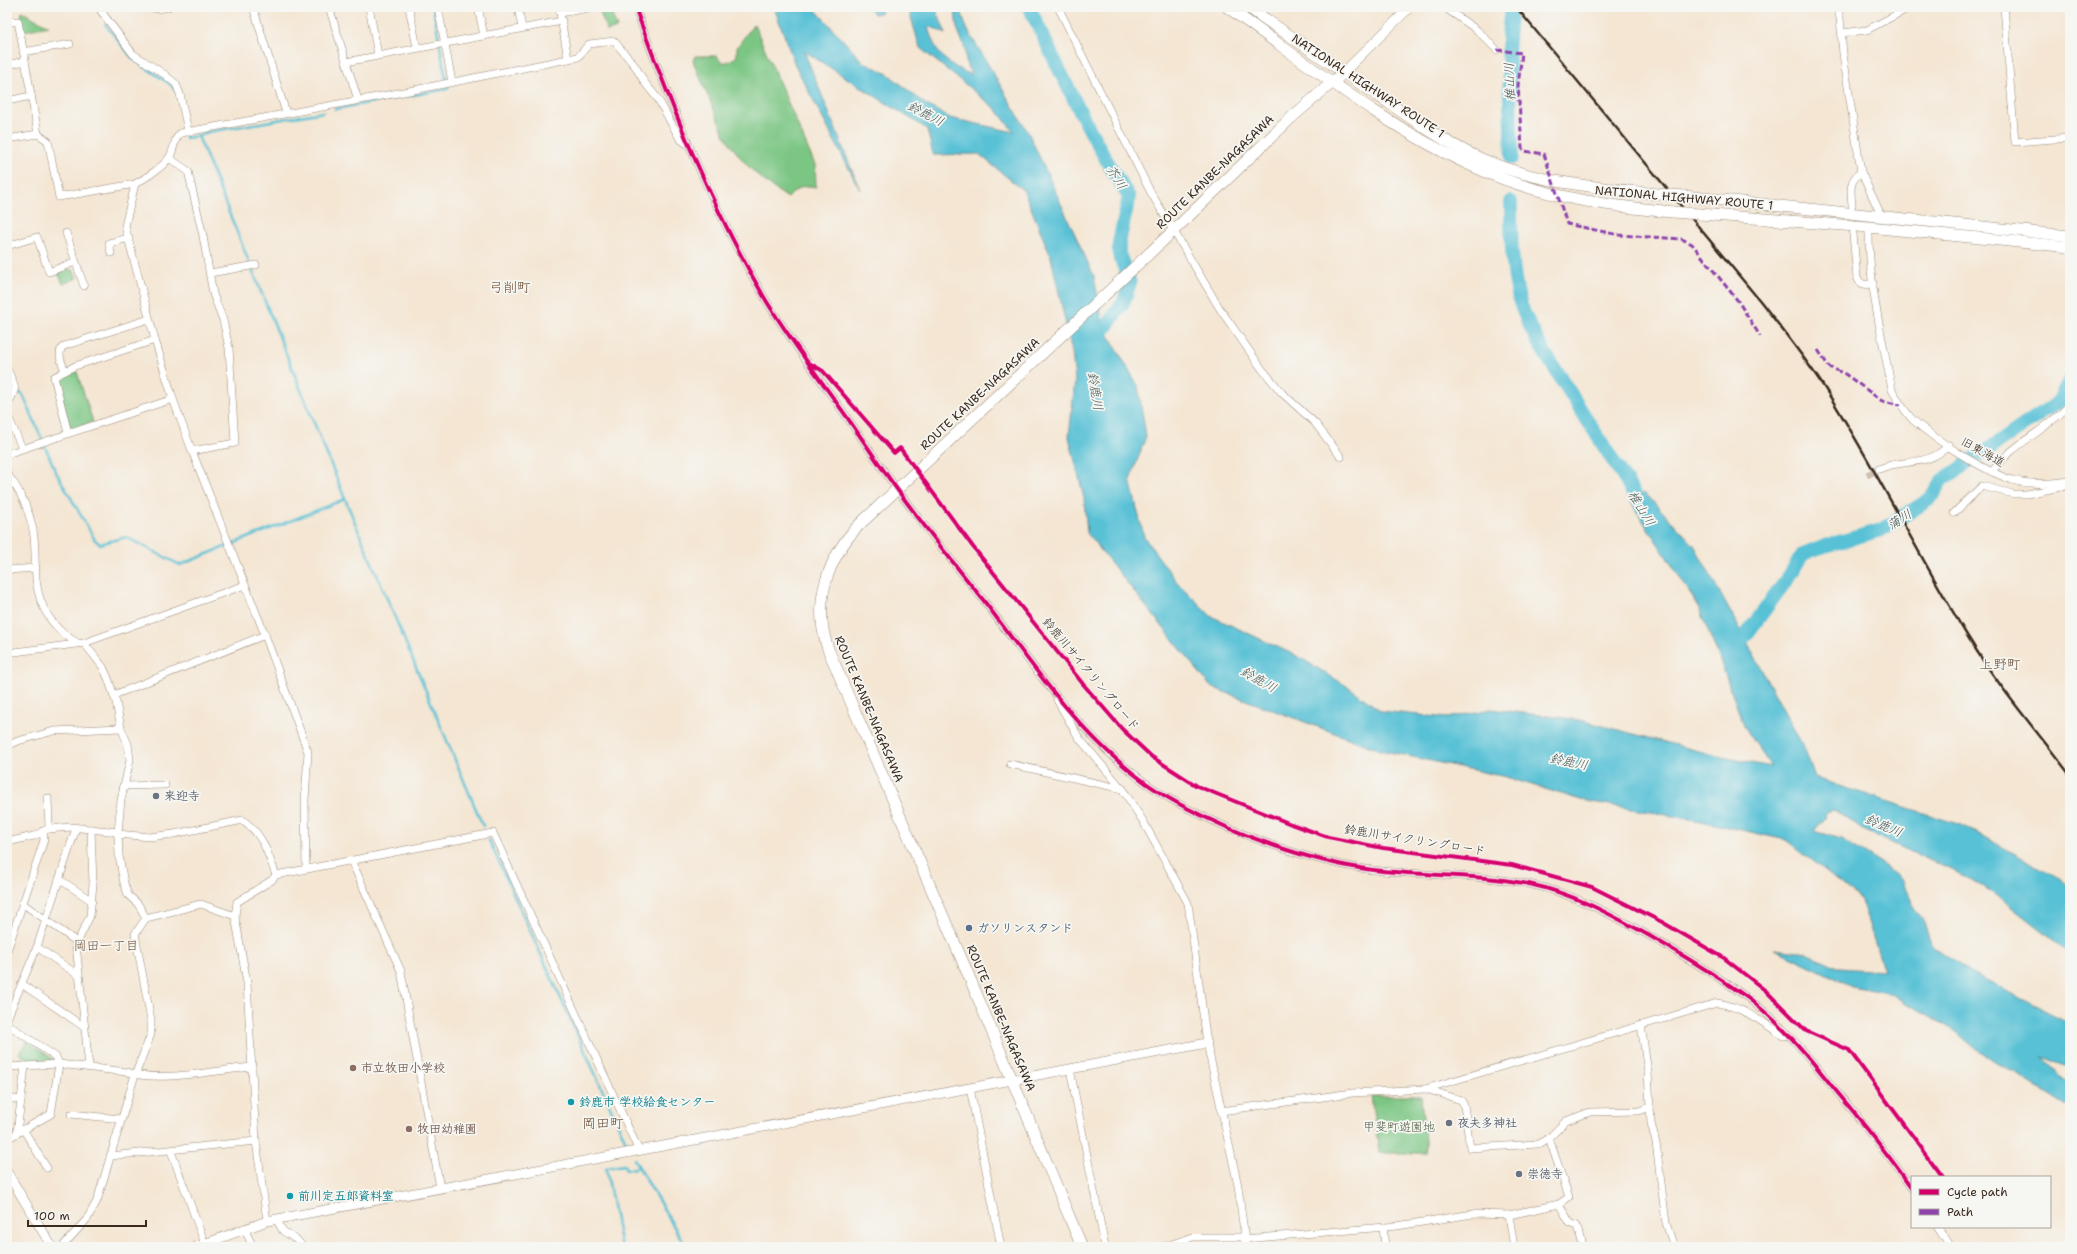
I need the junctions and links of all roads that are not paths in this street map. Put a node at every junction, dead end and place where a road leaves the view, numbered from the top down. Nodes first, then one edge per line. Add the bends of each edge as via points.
1 (98, 7) edge
2 (148, 7) edge
3 (168, 7) edge
4 (253, 7) edge
5 (329, 7) edge
6 (369, 7) edge
7 (409, 7) edge
8 (438, 7) edge
9 (478, 7) edge
10 (518, 7) edge
11 (594, 7) edge
12 (635, 7) edge
13 (1058, 7) edge
14 (1227, 7) edge
15 (1248, 7) edge
16 (1410, 7) edge
17 (1444, 7) edge
18 (1837, 7) edge
19 (1908, 7) edge
20 (2004, 7) edge
21 (560, 14) edge
22 (7, 22) edge
23 (522, 28) junction
24 (1842, 33) junction
25 (484, 36) junction
26 (70, 44) dead end
27 (440, 44) junction
28 (417, 48) junction
29 (1496, 50) dead end
30 (23, 52) junction
31 (378, 55) junction
32 (568, 59) junction
33 (25, 61) junction
34 (346, 62) junction
35 (7, 65) edge
36 (1343, 72) junction
37 (452, 82) junction
38 (1333, 82) junction
39 (31, 96) junction
40 (358, 100) junction
41 (7, 101) edge
42 (286, 113) junction
43 (185, 132) junction
44 (38, 134) junction
45 (2069, 138) dead end
46 (7, 139) edge
47 (688, 144) junction
48 (169, 158) junction
49 (1861, 172) junction
50 (135, 184) junction
51 (1852, 205) dead end
52 (1882, 217) junction
53 (1869, 227) junction
54 (1171, 232) junction
55 (66, 233) dead end
56 (1853, 234) dead end
57 (2070, 236) edge
58 (129, 238) junction
59 (7, 246) edge
60 (2070, 247) edge
61 (112, 253) dead end
62 (75, 262) junction
63 (252, 266) dead end
64 (210, 274) junction
65 (1873, 284) junction
66 (84, 286) dead end
67 (149, 319) junction
68 (155, 340) junction
69 (7, 369) edge
70 (65, 371) junction
71 (173, 399) junction
72 (2070, 404) edge
73 (7, 405) edge
74 (7, 414) edge
75 (68, 433) junction
76 (1949, 445) junction
77 (22, 448) junction
78 (192, 451) junction
79 (7, 454) edge
80 (1341, 457) dead end
81 (1879, 469) tunnel mouth
82 (1990, 471) junction
83 (7, 474) edge
84 (2070, 481) edge
85 (2070, 484) edge
86 (899, 488) junction
87 (1954, 513) dead end
88 (36, 568) junction
89 (8, 570) dead end
90 (245, 585) junction
91 (265, 635) junction
92 (81, 643) junction
93 (7, 653) edge
94 (1045, 681) junction
95 (114, 695) junction
96 (121, 728) junction
97 (7, 746) edge
98 (1010, 764) dead end
99 (165, 785) dead end
100 (123, 786) junction
101 (1123, 790) junction
102 (48, 798) dead end
103 (76, 828) junction
104 (90, 829) junction
105 (46, 830) junction
106 (118, 833) junction
107 (7, 842) edge
108 (351, 860) junction
109 (306, 868) junction
110 (276, 876) junction
111 (59, 880) junction
112 (92, 901) junction
113 (22, 903) junction
114 (235, 916) junction
115 (146, 918) junction
116 (46, 920) junction
117 (77, 942) junction
118 (37, 947) junction
119 (7, 951) edge
120 (78, 975) junction
121 (22, 984) junction
122 (7, 1019) edge
123 (7, 1024) edge
124 (1641, 1025) junction
125 (84, 1027) junction
126 (1788, 1035) junction
127 (1206, 1043) junction
128 (59, 1064) junction
129 (25, 1066) junction
130 (7, 1067) edge
131 (89, 1067) junction
132 (252, 1067) junction
133 (1070, 1069) junction
134 (137, 1075) junction
135 (1012, 1080) junction
136 (970, 1088) junction
137 (1425, 1089) junction
138 (7, 1098) edge
139 (21, 1100) junction
140 (1650, 1107) junction
141 (1221, 1111) junction
142 (71, 1114) dead end
143 (122, 1119) junction
144 (20, 1131) junction
145 (1549, 1138) junction
146 (7, 1139) edge
147 (256, 1141) junction
148 (171, 1151) junction
149 (639, 1151) junction
150 (110, 1156) junction
151 (47, 1168) dead end
152 (7, 1172) edge
153 (1911, 1187) edge
154 (440, 1188) junction
155 (1559, 1204) junction
156 (1509, 1215) junction
157 (272, 1220) junction
158 (1383, 1227) junction
159 (244, 1228) junction
160 (1939, 1228) edge
161 (1244, 1238) junction
162 (206, 1245) edge
163 (52, 1247) edge
164 (62, 1247) edge
165 (196, 1247) edge
166 (253, 1247) edge
167 (303, 1247) edge
168 (1001, 1247) edge
169 (1082, 1247) edge
170 (1105, 1247) edge
171 (1163, 1247) edge
172 (1246, 1247) edge
173 (1385, 1247) edge
174 (1514, 1247) edge
175 (1582, 1247) edge
176 (1674, 1247) edge
177 (1951, 1247) edge

1 - 43 street via 133,54 176,84 180,94
2 - 3 street via 158,10
4 - 42 street
5 - 34 street
6 - 31 street
7 - 28 street
8 - 27 street
9 - 25 street
10 - 23 street
11 - 21 street
12 - 47 street
13 - 54 street
14 - 38 main road, NATIONAL HIGHWAY ROUTE 1
15 - 36 main road, NATIONAL HIGHWAY ROUTE 1
16 - 36 street, ROUTE KANBE-NAGASAWA
17 - 29 street via 1477,30
18 - 24 street
19 - 24 street via 1867,30
20 - 45 street via 2015,142
21 - 23 street
21 - 32 street
22 - 30 street via 18,22
23 - 25 street
24 - 49 street
25 - 27 street
26 - 30 street
27 - 28 street
27 - 37 street
28 - 31 street
30 - 33 street
31 - 34 street
32 - 37 street
32 - 47 street via 578,57 589,44 614,41 658,100 680,139
33 - 35 street
33 - 39 street
34 - 40 street
36 - 38 main road, ROUTE KANBE-NAGASAWA
36 - 52 main road, NATIONAL HIGHWAY ROUTE 1, bridge via 1446,140 1477,157 1527,175 1565,183 1657,194
37 - 40 street
38 - 53 main road, NATIONAL HIGHWAY ROUTE 1, bridge via 1442,151 1480,170 1579,201 1673,212
38 - 54 main road, ROUTE KANBE-NAGASAWA via 1291,118
39 - 41 street
39 - 44 street
40 - 42 street
42 - 43 street
43 - 48 street via 176,138
44 - 46 street
44 - 50 street via 48,141 59,197
47 - 86 street via 765,298 795,346
48 - 50 street
48 - 64 street via 188,171
49 - 51 street via 1851,184
49 - 52 street
50 - 58 street via 126,216 125,226
52 - 57 main road, NATIONAL HIGHWAY ROUTE 1
53 - 60 main road, NATIONAL HIGHWAY ROUTE 1
53 - 65 street, 旧東海道
54 - 80 street via 1240,340 1282,393 1315,423
54 - 86 main road, ROUTE KANBE-NAGASAWA
55 - 62 street
56 - 65 street via 1857,278 1865,285
58 - 61 street via 109,243
58 - 67 street
59 - 62 street via 37,237 49,272
62 - 66 street
63 - 64 street
64 - 78 street via 213,294 223,320 229,348 235,443
65 - 76 street, 旧東海道 via 1892,390 1912,419
67 - 68 street
67 - 70 street via 64,346 60,354
68 - 70 street via 101,356
68 - 71 street
69 - 73 street via 15,389
70 - 75 street via 54,377
71 - 75 street
71 - 78 street
72 - 82 street via 2046,427 2006,454
74 - 77 street
75 - 77 street
76 - 81 street via 1941,454 1927,460 1889,465
76 - 82 street, 旧東海道
77 - 79 street
78 - 90 street
82 - 84 street, 旧東海道 via 2013,480 2033,483
83 - 88 street via 15,484 30,516
85 - 87 street via 2027,494 2013,494 1982,486
86 - 94 street
86 - 135 main road, ROUTE KANBE-NAGASAWA via 860,524 836,553 823,590 823,630 836,667
88 - 89 street
88 - 92 street via 38,591 49,617 66,637
90 - 91 street
90 - 92 street
91 - 95 street
91 - 109 street via 308,752 305,800
92 - 93 street
92 - 95 street via 103,667
94 - 101 street via 1079,738
94 - 126 street via 1108,753 1138,778 1181,805 1292,852 1326,860 1367,869 1525,883 1574,897 1631,926 1708,971 1750,1000
95 - 96 street
96 - 97 street via 54,731
96 - 100 street via 130,752 129,768
98 - 101 street
99 - 100 street
100 - 106 street
101 - 127 street via 1188,903
102 - 105 street
103 - 104 street
103 - 105 street
103 - 111 street
104 - 106 street
104 - 112 street
105 - 107 street via 34,836
105 - 113 street
106 - 110 street via 150,837 243,820 262,838
106 - 115 street via 124,884 128,895 138,904
108 - 109 street
108 - 149 street via 493,832
108 - 154 street via 401,971
109 - 110 street
110 - 114 street via 237,902
111 - 112 street
111 - 116 street
112 - 117 street via 90,916
113 - 116 street
113 - 119 street
114 - 115 street via 201,904
114 - 132 street via 247,983
115 - 134 street via 135,934 152,1029
116 - 117 street
116 - 118 street
117 - 120 street
118 - 120 street
118 - 121 street
120 - 125 street
121 - 122 street
121 - 125 street
123 - 128 street via 56,1057
124 - 126 street via 1717,1003 1751,1016 1782,1036
124 - 137 street
124 - 140 street
125 - 131 street
126 - 153 street via 1878,1142
127 - 133 street
127 - 141 street
128 - 129 street
128 - 131 street
128 - 144 street via 51,1114
129 - 130 street
129 - 139 street
131 - 134 street
132 - 134 street via 162,1076
132 - 147 street
133 - 135 street
133 - 170 street
134 - 143 street
135 - 136 street
135 - 169 main road, ROUTE KANBE-NAGASAWA
136 - 149 street
136 - 168 street
137 - 141 street via 1352,1093
137 - 145 street via 1462,1100 1470,1148 1538,1144
138 - 139 street
139 - 144 street
140 - 145 street via 1639,1111 1590,1112 1566,1121
140 - 176 street via 1666,1223
141 - 161 street via 1238,1186
142 - 143 street
143 - 150 street
144 - 146 street
144 - 151 street
145 - 155 street via 1569,1197
147 - 148 street
147 - 157 street
148 - 150 street
148 - 162 street
149 - 154 street
150 - 164 street via 97,1201 87,1219
152 - 163 street
154 - 157 street
155 - 156 street
155 - 175 street via 1570,1223 1577,1226
156 - 158 street via 1473,1214
156 - 174 street
157 - 159 street
157 - 167 street
158 - 161 street
158 - 173 street
159 - 162 street
159 - 166 street
160 - 177 street
161 - 171 street via 1193,1237
161 - 172 street
162 - 165 street

